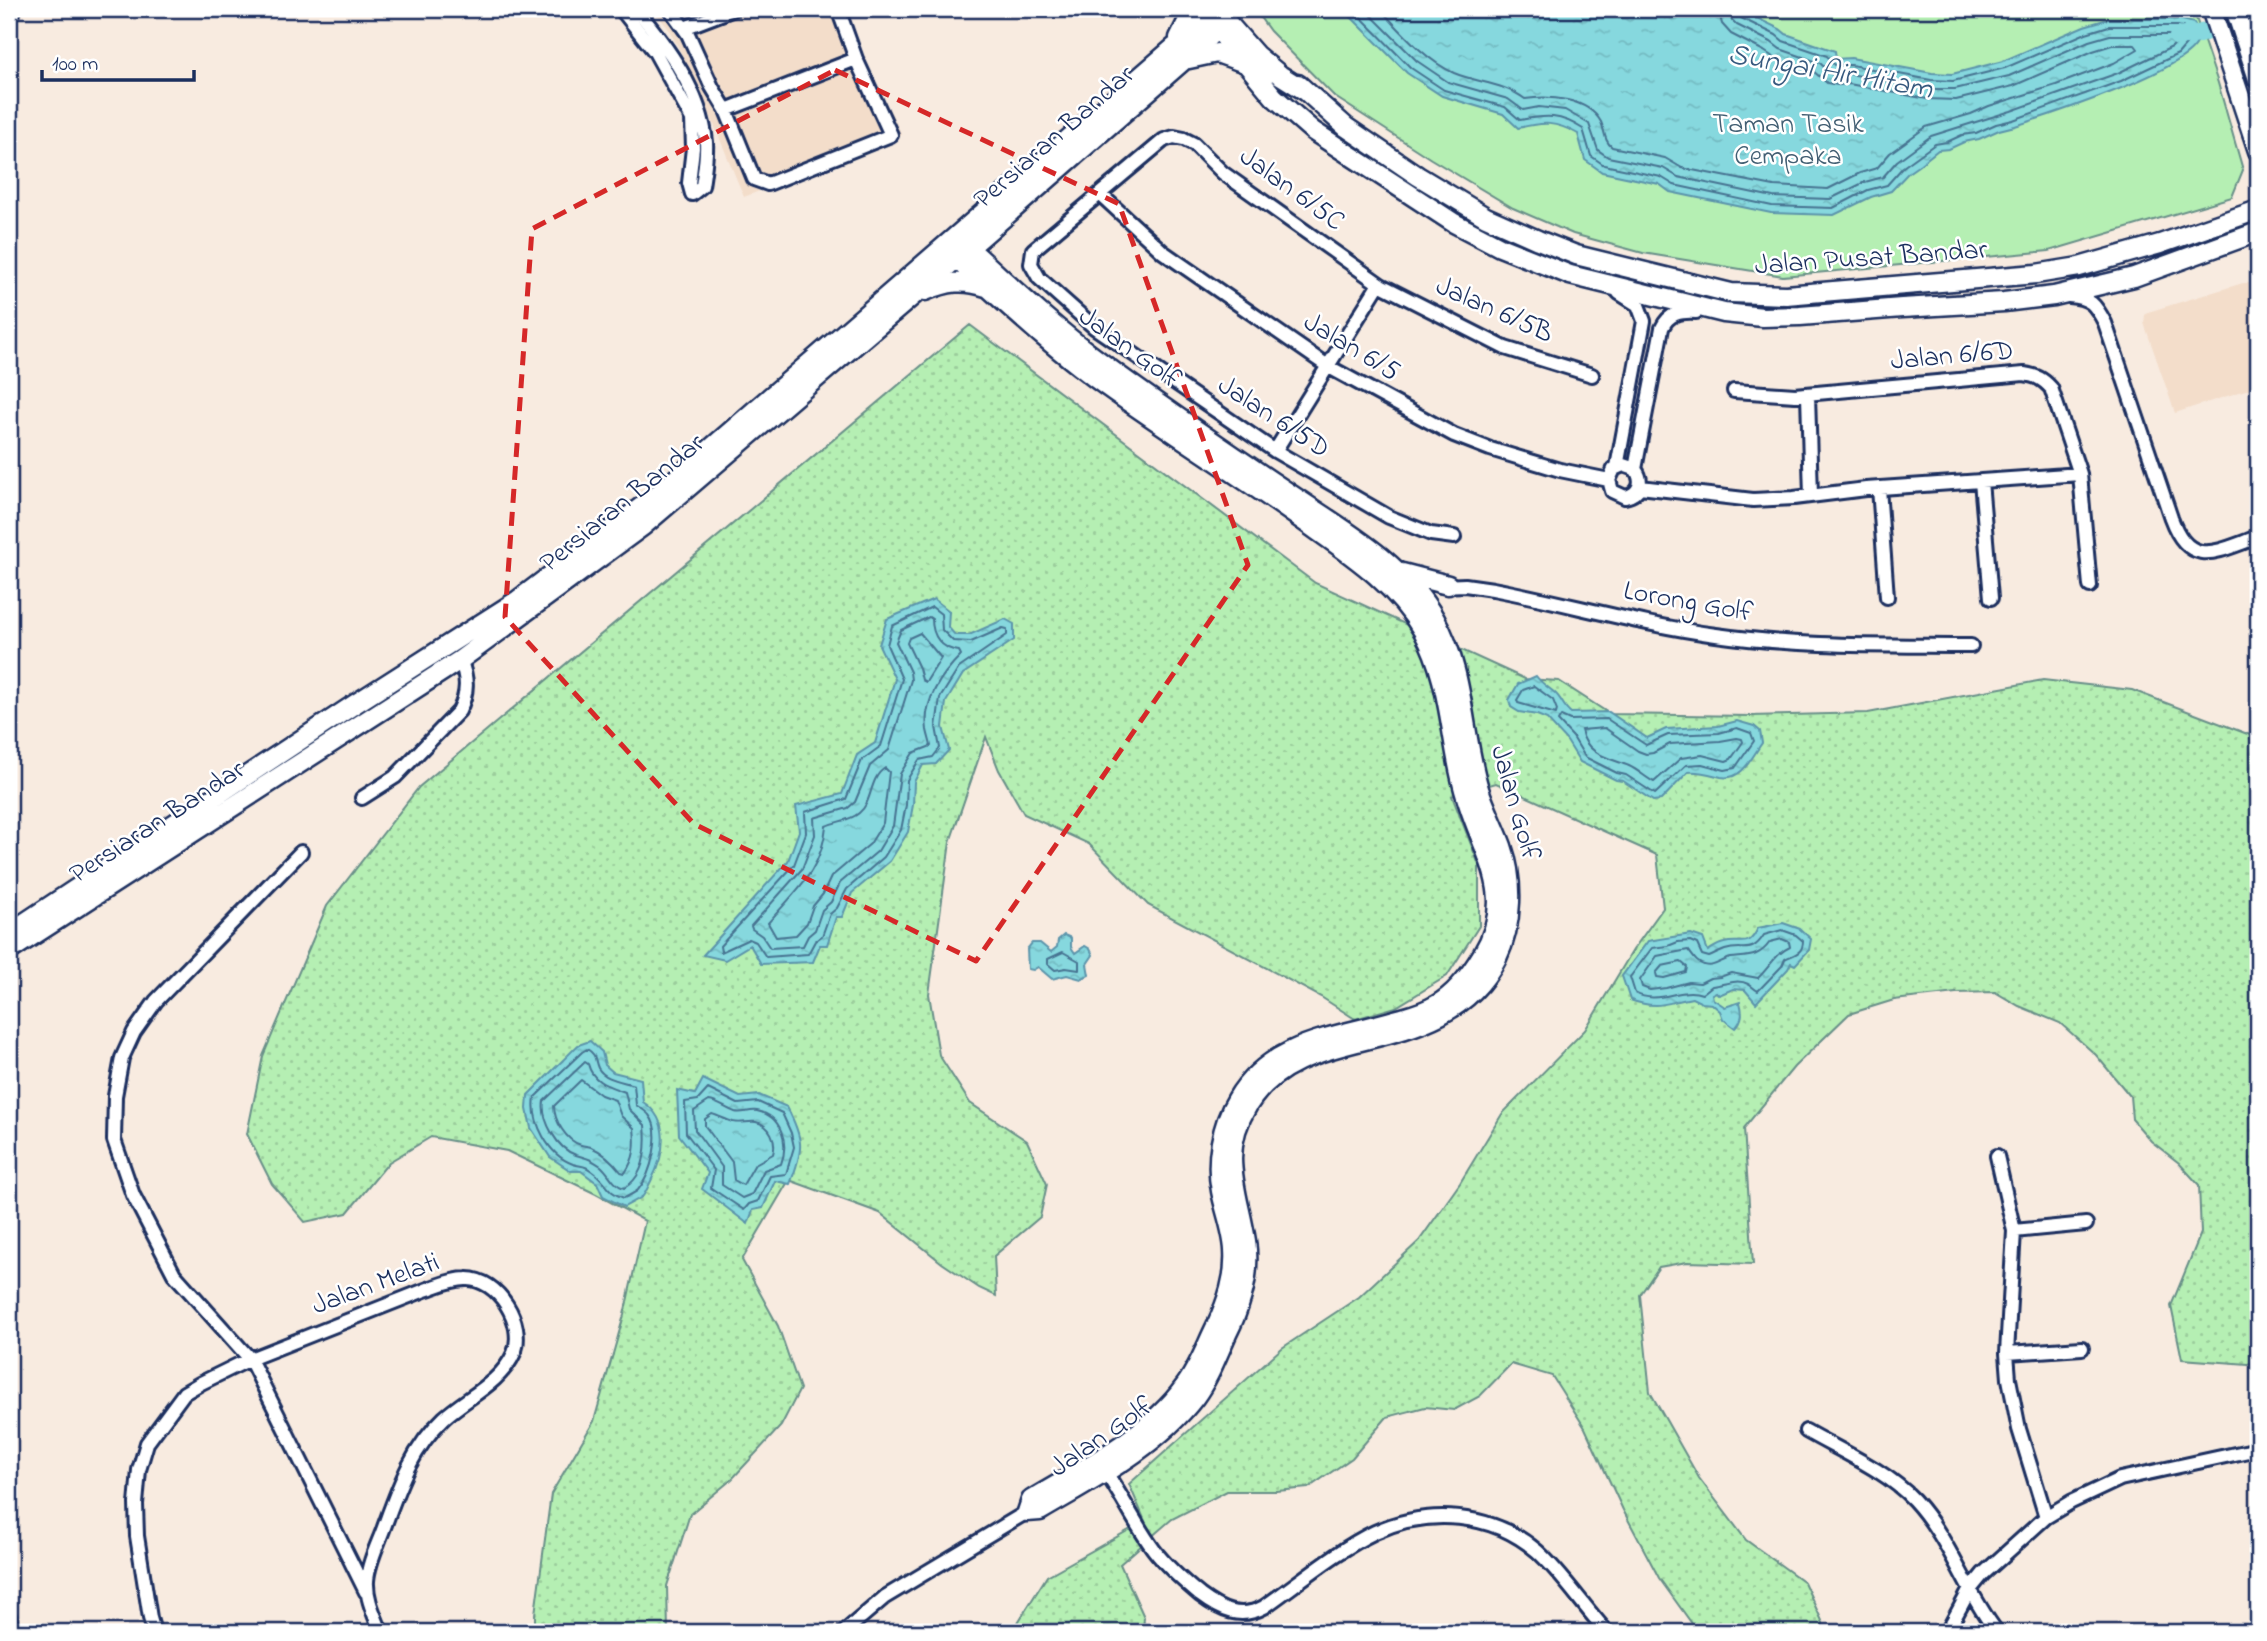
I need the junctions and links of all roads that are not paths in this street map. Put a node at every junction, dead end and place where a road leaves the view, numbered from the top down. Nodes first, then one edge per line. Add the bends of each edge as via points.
1 (621, 9) edge
2 (636, 9) edge
3 (670, 9) edge
4 (734, 9) edge
5 (838, 9) edge
6 (1189, 9) edge
7 (2211, 9) edge
8 (2235, 9) edge
9 (1216, 15) edge
10 (684, 28) junction
11 (652, 38) junction
12 (660, 49) junction
13 (1175, 58) junction
14 (856, 59) junction
15 (1245, 64) junction
16 (2258, 79) edge
17 (726, 110) junction
18 (2258, 151) edge
19 (1038, 164) junction
20 (1101, 195) junction
21 (2258, 197) edge
22 (2258, 210) edge
23 (1009, 213) junction
24 (2230, 220) junction
25 (2258, 234) edge
26 (961, 251) junction
27 (1570, 275) junction
28 (995, 283) junction
29 (1379, 284) junction
30 (914, 295) junction
31 (2054, 296) junction
32 (870, 309) junction
33 (1724, 313) junction
34 (1329, 367) junction
35 (1099, 371) junction
36 (1592, 375) dead end
37 (1734, 391) dead end
38 (1808, 395) junction
39 (1275, 451) junction
40 (1617, 467) junction
41 (1635, 469) junction
42 (2080, 474) junction
43 (1608, 480) junction
44 (1981, 481) junction
45 (1640, 486) junction
46 (1880, 488) junction
47 (1811, 496) junction
48 (1454, 537) dead end
49 (2258, 537) edge
50 (1399, 572) junction
51 (1451, 585) junction
52 (2090, 586) dead end
53 (1410, 596) junction
54 (1887, 597) dead end
55 (1991, 598) dead end
56 (1434, 616) junction
57 (1970, 646) dead end
58 (460, 660) junction
59 (362, 798) dead end
60 (301, 852) dead end
61 (11, 926) edge
62 (9, 951) edge
63 (1997, 1156) dead end
64 (2086, 1224) dead end
65 (2014, 1231) junction
66 (2082, 1348) dead end
67 (2007, 1353) junction
68 (250, 1359) junction
69 (1174, 1410) junction
70 (1806, 1431) dead end
71 (2258, 1449) edge
72 (1102, 1466) junction
73 (1027, 1512) joint
74 (2046, 1517) junction
75 (1969, 1591) junction
76 (368, 1596) junction
77 (9, 1616) edge
78 (12, 1632) edge
79 (155, 1632) edge
80 (381, 1632) edge
81 (844, 1632) edge
82 (1606, 1632) edge
83 (1947, 1632) edge
84 (1997, 1632) edge

1 - 11 street
2 - 11 street
3 - 10 street
4 - 10 street
5 - 14 street
6 - 13 main road
7 - 18 main road
8 - 16 main road
9 - 13 main road, Persiaran Bandar
9 - 15 main road, Jalan Pusat Bandar
9 - 24 main road, Jalan Pusat Bandar via 1256,55 1346,127 1486,217 1576,254 1731,293 1786,295 2036,275 2079,267
10 - 11 street
10 - 12 street
10 - 17 street
11 - 12 street
12 - 12 street via 686,82 703,123 702,186 692,194 692,119
13 - 15 main road via 1217,53
13 - 19 main road, Persiaran Bandar
13 - 23 main road, Persiaran Bandar
14 - 17 street
14 - 17 street via 891,135 768,184 754,179
15 - 27 main road, Jalan Pusat Bandar via 1313,131 1368,168 1454,223
19 - 26 main road via 1012,197 965,239
19 - 32 main road, Persiaran Bandar
20 - 29 street, Jalan 6/5C via 1164,140 1184,139 1223,173
20 - 34 street, Jalan 6/5 via 1163,252
20 - 39 street, Jalan 6/5D via 1033,250 1031,264 1040,278 1094,327
21 - 24 main road
22 - 24 main road, Jalan Pusat Bandar
23 - 26 main road, Persiaran Bandar
23 - 28 main road via 991,249
25 - 31 main road, Jalan Pusat Bandar via 2134,277
26 - 28 main road, Jalan Golf
26 - 30 main road, Persiaran Bandar
26 - 32 main road
27 - 33 main road, Jalan Pusat Bandar
27 - 40 street via 1631,299 1642,312
28 - 30 main road via 941,284
28 - 35 main road, Jalan Golf via 1037,333
29 - 34 street
29 - 36 street, Jalan 6/5B via 1505,348
30 - 58 main road, Persiaran Bandar via 643,526
31 - 33 main road, Jalan Pusat Bandar via 1800,316
31 - 49 street, Jalan Pusat Bandar via 2086,299 2105,323 2183,543 2192,551 2218,551
32 - 61 main road, Persiaran Bandar via 657,495 518,600
33 - 41 street via 1682,311 1666,320
34 - 39 street
34 - 43 street, Jalan 6/5 via 1454,435 1560,470
35 - 50 main road, Jalan Golf
35 - 53 main road, Jalan Golf via 1384,582
37 - 38 street, Jalan 6/6D
38 - 42 street, Jalan 6/6D via 2034,375 2051,388
38 - 47 street
39 - 48 street, Jalan 6/5D via 1389,517 1431,534
40 - 41 street
40 - 43 street
41 - 45 street
42 - 44 street
42 - 52 street, Jalan 6/6D
43 - 45 street via 1620,496 1631,496
44 - 46 street
44 - 55 street
45 - 47 street via 1753,500
46 - 47 street
46 - 54 street
50 - 51 main road
50 - 53 main road, Jalan Golf
51 - 53 street, Lorong Golf
51 - 56 main road via 1436,600
51 - 57 street, Lorong Golf via 1505,591 1718,636
53 - 56 main road, Jalan Golf
53 - 69 main road, Jalan Golf via 1434,654 1463,787 1493,867 1497,891 1493,930 1471,973 1447,998 1417,1014 1298,1046 1252,1078 1239,1096 1225,1128 1219,1162 1219,1185 1234,1247 1231,1283 1218,1321
56 - 69 main road, Jalan Golf via 1452,656 1463,698 1479,790 1508,867 1504,939 1482,982 1462,1003 1413,1027 1306,1057 1272,1078 1249,1103 1235,1137 1231,1168 1248,1253 1245,1284 1210,1372 1194,1398
58 - 59 street via 467,683 464,702 453,720 395,777
58 - 62 main road, Persiaran Bandar
60 - 68 street via 156,1001 122,1058 115,1096 114,1140 133,1195 174,1274
63 - 65 street
64 - 65 street
65 - 67 street
66 - 67 street
67 - 74 street via 2012,1404
68 - 76 street
68 - 76 street, Jalan Melati via 450,1281 483,1282 508,1306 516,1323 514,1353 506,1368 443,1419 411,1458 375,1551
68 - 79 street, Jalan Melati via 184,1393 147,1443 139,1470 136,1536
69 - 72 main road, Jalan Golf via 1153,1439
70 - 75 street via 1895,1482 1914,1499 1941,1536
71 - 74 street via 2120,1479
72 - 73 main road, Jalan Golf via 1040,1511
72 - 82 street via 1153,1549 1172,1571 1208,1601 1235,1614 1254,1613 1374,1533 1421,1518 1449,1516 1505,1529 1537,1551
73 - 81 street, Jalan Golf via 885,1597
74 - 75 street
75 - 83 street
75 - 84 street
76 - 80 street, Jalan Melati
77 - 78 street

